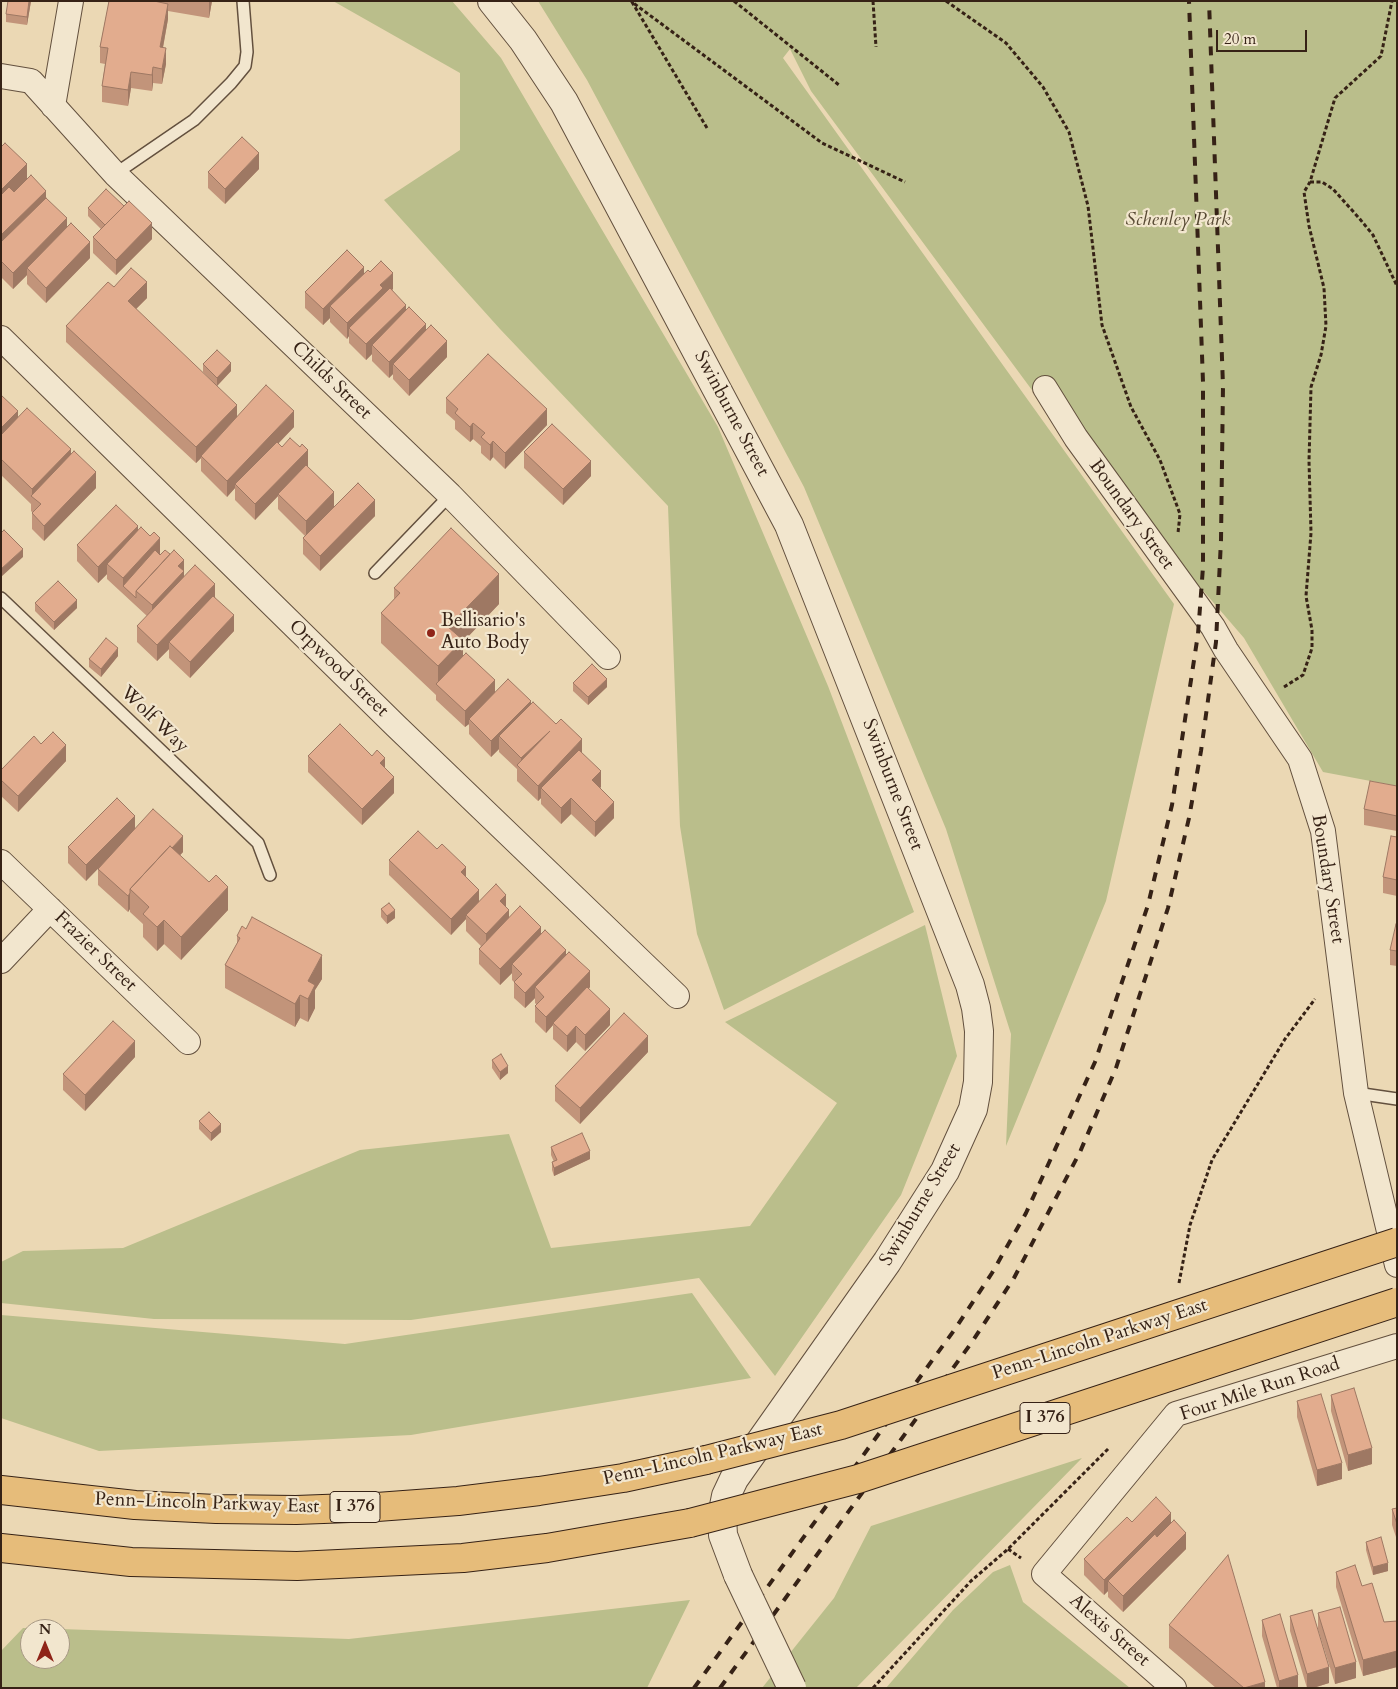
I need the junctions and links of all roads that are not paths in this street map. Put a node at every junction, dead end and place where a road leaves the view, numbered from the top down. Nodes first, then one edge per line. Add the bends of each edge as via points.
1 (71, 1) edge
2 (243, 1) edge
3 (492, 1) edge
4 (1, 76) edge
5 (53, 106) junction
6 (116, 174) junction
7 (1, 338) edge
8 (1046, 388) dead end
9 (450, 495) junction
10 (376, 573) dead end
11 (1, 598) edge
12 (608, 657) dead end
13 (1, 862) edge
14 (270, 876) dead end
15 (50, 910) junction
16 (1, 961) edge
17 (677, 996) dead end
18 (188, 1042) dead end
19 (1356, 1093) junction
20 (1397, 1099) edge
21 (1397, 1242) edge
22 (1397, 1266) edge
23 (1397, 1302) edge
24 (1397, 1346) edge
25 (1, 1490) edge
26 (1, 1548) edge
27 (1044, 1574) joint
28 (792, 1688) edge
29 (1174, 1688) edge

1 - 5 street
2 - 6 lane via 245,66 194,120
3 - 28 street, Swinburne Street, bridge via 523,40 564,102 789,525 970,985 976,1008 978,1082 973,1108 945,1171 887,1262 734,1479 726,1496 723,1535 738,1575
4 - 5 street, Childs Street via 31,81
5 - 6 street, Childs Street
6 - 9 street, Childs Street
7 - 17 street, Orpwood Street via 396,726
8 - 19 street, Boundary Street via 1076,438 1214,627 1226,650 1300,759 1323,831
9 - 10 lane
9 - 12 street, Childs Street
11 - 14 lane, Wolf Way via 258,844
13 - 15 street, Frazier Street
15 - 16 street
15 - 18 street, Frazier Street
19 - 20 lane
19 - 22 street, Boundary Street
21 - 25 highway, Penn-Lincoln Parkway East / I 376, bridge via 841,1425 623,1478 458,1501 296,1510 135,1505
23 - 26 highway, I 376, bridge via 858,1479 690,1523 546,1548 463,1558 297,1566 131,1562
24 - 27 street, Four Mile Run Road via 1176,1414
27 - 29 street, Alexis Street

